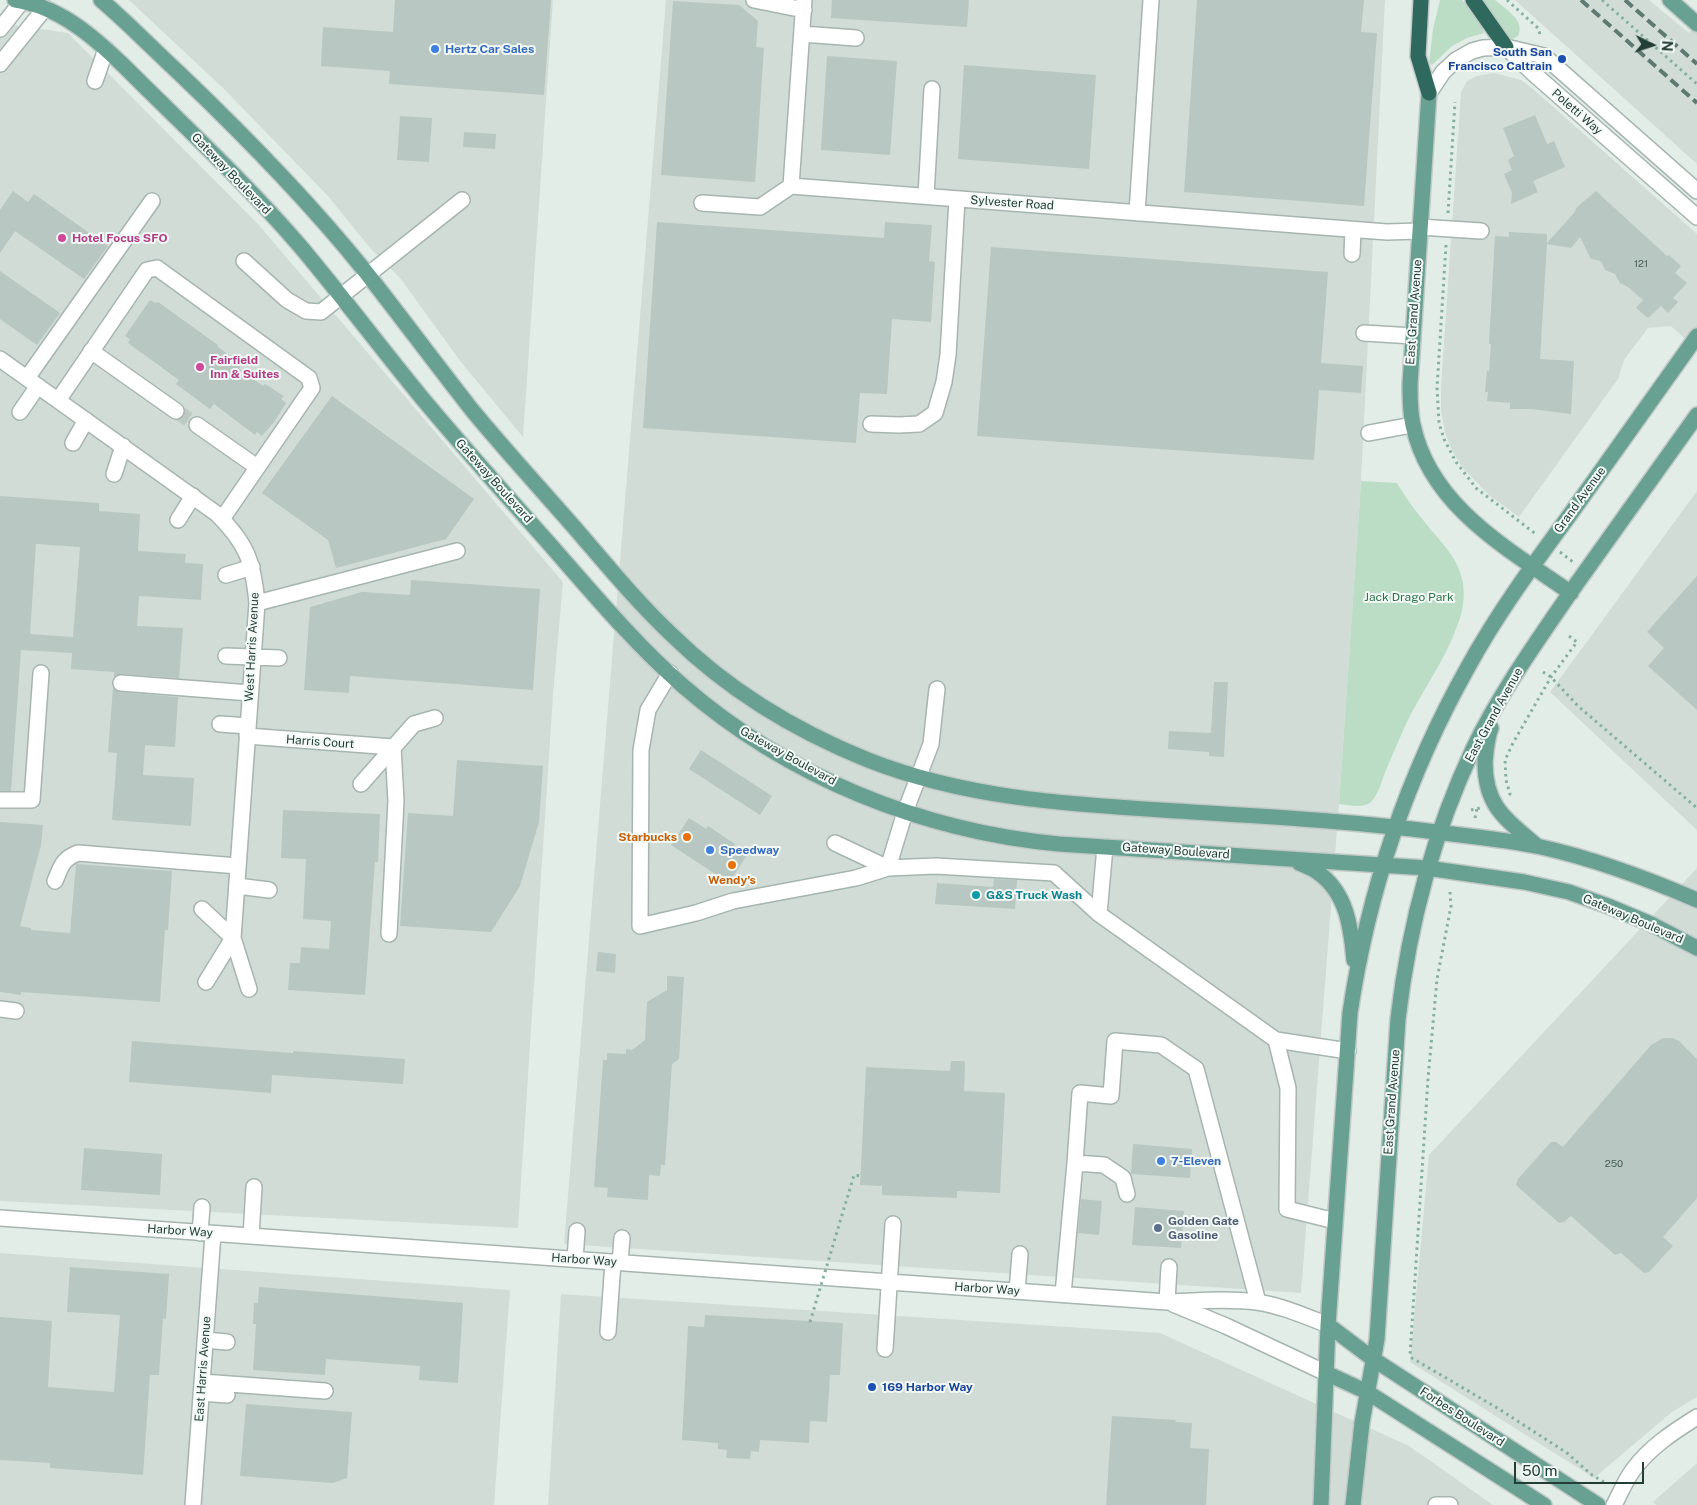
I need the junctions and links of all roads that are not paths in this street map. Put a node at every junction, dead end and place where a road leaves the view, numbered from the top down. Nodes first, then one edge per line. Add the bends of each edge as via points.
1 (20, 0) edge
2 (101, 0) edge
3 (754, 0) edge
4 (1151, 0) edge
5 (1421, 0) edge
6 (1473, 0) edge
7 (1670, 0) edge
8 (48, 4) edge
9 (804, 5) edge
10 (1694, 21) edge
11 (0, 29) edge
12 (802, 34) junction
13 (856, 38) dead end
14 (1506, 47) junction
15 (106, 49) junction
16 (0, 64) edge
17 (95, 81) dead end
18 (932, 89) dead end
19 (1429, 93) junction
20 (791, 186) junction
21 (1697, 191) edge
22 (926, 196) junction
23 (958, 199) junction
24 (462, 200) dead end
25 (152, 201) dead end
26 (702, 203) dead end
27 (1137, 213) junction
28 (1697, 217) edge
29 (1420, 229) junction
30 (1353, 230) junction
31 (1481, 231) dead end
32 (1352, 254) dead end
33 (244, 261) dead end
34 (368, 275) junction
35 (341, 297) junction
36 (1364, 333) dead end
37 (1413, 336) junction
38 (1697, 336) edge
39 (91, 351) junction
40 (0, 359) edge
41 (32, 382) junction
42 (59, 399) junction
43 (176, 411) tunnel mouth
44 (20, 412) dead end
45 (1697, 414) edge
46 (86, 420) junction
47 (871, 424) dead end
48 (1412, 425) junction
49 (197, 426) tunnel mouth
50 (1369, 433) dead end
51 (73, 443) dead end
52 (123, 446) junction
53 (258, 467) junction
54 (114, 474) dead end
55 (193, 496) junction
56 (222, 519) junction
57 (178, 520) dead end
58 (457, 551) dead end
59 (1533, 566) junction
60 (252, 567) junction
61 (226, 575) dead end
62 (1571, 593) junction
63 (257, 603) junction
64 (226, 656) dead end
65 (253, 657) junction
66 (278, 658) dead end
67 (41, 673) dead end
68 (670, 673) junction
69 (121, 683) dead end
70 (936, 689) dead end
71 (250, 693) junction
72 (1497, 707) junction
73 (434, 718) dead end
74 (220, 724) dead end
75 (248, 731) junction
76 (393, 747) junction
77 (919, 777) junction
78 (361, 784) dead end
79 (0, 800) edge
80 (905, 812) junction
81 (1396, 827) junction
82 (1439, 832) junction
83 (835, 844) dead end
84 (1537, 846) junction
85 (1105, 847) junction
86 (1274, 858) junction
87 (1384, 865) junction
88 (238, 866) junction
89 (888, 868) junction
90 (1428, 868) junction
91 (55, 881) dead end
92 (237, 886) junction
93 (269, 890) dead end
94 (1697, 900) edge
95 (202, 909) dead end
96 (1099, 914) junction
97 (389, 934) dead end
98 (233, 938) junction
99 (1697, 948) edge
100 (1356, 979) junction
101 (206, 982) dead end
102 (249, 989) dead end
103 (0, 1009) edge
104 (16, 1011) dead end
105 (1276, 1040) junction
106 (1348, 1051) junction
107 (1075, 1163) junction
108 (254, 1187) dead end
109 (1127, 1194) dead end
110 (202, 1207) dead end
111 (0, 1218) edge
112 (1335, 1221) junction
113 (893, 1224) dead end
114 (577, 1230) dead end
115 (207, 1233) junction
116 (251, 1236) junction
117 (622, 1238) dead end
118 (1020, 1254) dead end
119 (575, 1259) junction
120 (617, 1262) junction
121 (1169, 1267) dead end
122 (890, 1282) junction
123 (1017, 1291) junction
124 (1063, 1294) junction
125 (1167, 1302) junction
126 (1258, 1302) junction
127 (1328, 1325) junction
128 (608, 1332) dead end
129 (205, 1340) junction
130 (227, 1342) dead end
131 (885, 1349) dead end
132 (1373, 1359) junction
133 (1326, 1373) junction
134 (202, 1388) junction
135 (325, 1391) dead end
136 (1367, 1392) junction
137 (227, 1395) dead end
138 (1697, 1417) edge
139 (1617, 1499) edge
140 (193, 1505) edge
141 (1321, 1505) edge
142 (1353, 1505) edge
143 (1436, 1505) edge
144 (1450, 1505) edge
145 (1544, 1505) edge
146 (1598, 1505) edge

1 - 8 main road, Gateway Boulevard
1 - 11 street
2 - 34 main road via 245,136 306,201
3 - 9 street
4 - 27 street
5 - 19 highway via 1418,56
6 - 14 highway
7 - 10 main road
8 - 15 main road, Gateway Boulevard
8 - 16 street
9 - 12 street
12 - 13 street
12 - 20 street
14 - 19 street, East Grand Avenue via 1483,48 1456,60
14 - 21 street, Poletti Way via 1544,56
14 - 28 street, Poletti Way
15 - 17 street
15 - 35 main road, Gateway Boulevard via 251,193
18 - 22 street
19 - 29 main road, East Grand Avenue
20 - 22 street, Sylvester Road
20 - 26 street via 760,208
22 - 23 street, Sylvester Road
23 - 27 street, Sylvester Road
23 - 47 street via 948,355 935,413 920,424
24 - 34 street
25 - 41 street
27 - 30 street, Sylvester Road
29 - 30 street, Sylvester Road via 1387,232
29 - 31 street, Sylvester Road
29 - 37 main road, East Grand Avenue
30 - 32 street
33 - 35 street via 287,300 306,311 321,312
34 - 35 street
34 - 77 main road via 502,446 675,639 730,683 813,735 866,759
35 - 68 main road, Gateway Boulevard via 456,439 627,631
36 - 37 street
37 - 48 main road, East Grand Avenue
38 - 59 main road, Grand Avenue
39 - 42 street
39 - 43 street
39 - 53 street via 147,270 157,268 309,378 312,388
40 - 41 street, West Harris Avenue
41 - 42 street, West Harris Avenue
41 - 44 street
42 - 46 street, West Harris Avenue
45 - 62 main road
46 - 51 street
46 - 52 street, West Harris Avenue
48 - 50 street
48 - 59 main road, East Grand Avenue via 1428,468 1450,500
49 - 53 street
52 - 54 street
52 - 55 street, West Harris Avenue
53 - 56 street
55 - 56 street, West Harris Avenue
55 - 57 street
56 - 60 street, West Harris Avenue via 242,544
58 - 63 street
59 - 62 main road, East Grand Avenue
59 - 81 main road, Grand Avenue via 1468,666 1422,758
60 - 61 street
60 - 63 street, West Harris Avenue
62 - 72 main road, East Grand Avenue via 1524,660
63 - 65 street, West Harris Avenue
64 - 65 street
65 - 66 street
65 - 71 street, West Harris Avenue
67 - 79 street via 32,800
68 - 80 main road, Gateway Boulevard via 711,709 768,748 824,778
68 - 89 street via 648,710 641,750 640,926 733,901 856,878
69 - 71 street
70 - 77 street via 931,744
71 - 75 street, West Harris Avenue
72 - 82 main road, East Grand Avenue via 1465,768
72 - 84 main road via 1486,751 1488,789 1501,814
73 - 76 street via 414,724
74 - 75 street, Harris Court
75 - 76 street, Harris Court
75 - 88 street, West Harris Avenue
76 - 78 street
76 - 97 street via 396,800
77 - 80 street
77 - 81 main road via 949,786 1052,803
80 - 85 main road, Gateway Boulevard via 1000,836
80 - 89 street
81 - 82 main road
81 - 87 main road
82 - 84 main road
82 - 90 main road, East Grand Avenue
83 - 89 street
84 - 94 main road via 1623,870
85 - 86 main road, Gateway Boulevard
85 - 96 street
86 - 87 main road, Gateway Boulevard
86 - 100 main road via 1298,863 1317,872 1337,894 1347,911
87 - 90 main road, Gateway Boulevard
87 - 100 main road via 1368,919
88 - 91 street via 78,853 64,861
88 - 92 street, West Harris Avenue
89 - 96 street via 936,866 1054,873
90 - 99 main road, Gateway Boulevard via 1569,892 1651,924
90 - 132 main road, East Grand Avenue via 1407,952 1398,1019
92 - 93 street
92 - 98 street, West Harris Avenue
95 - 98 street
96 - 105 street
98 - 101 street
98 - 102 street
100 - 106 main road
103 - 104 street
105 - 106 street
105 - 112 street via 1288,1088 1287,1209
106 - 112 main road
107 - 109 street via 1104,1165 1123,1178
107 - 124 street
107 - 126 street via 1080,1093 1111,1096 1115,1041 1162,1045 1196,1069
108 - 116 street
110 - 115 street, East Harris Avenue
111 - 115 street, Harbor Way
112 - 127 main road
113 - 122 street
114 - 119 street
115 - 116 street, Harbor Way
115 - 129 street, East Harris Avenue
116 - 119 street, Harbor Way
117 - 120 street
118 - 123 street
119 - 120 street, Harbor Way
120 - 122 street, Harbor Way
120 - 128 street
121 - 125 street
122 - 123 street, Harbor Way
122 - 131 street
123 - 124 street, Harbor Way
124 - 125 street, Harbor Way
125 - 126 street, Harbor Way
125 - 133 street, Harbor Way
126 - 127 street, Harbor Way via 1294,1311
127 - 132 main road, Forbes Boulevard
127 - 133 main road
129 - 130 street
129 - 134 street, East Harris Avenue
132 - 136 main road, East Grand Avenue
132 - 146 main road, Forbes Boulevard
133 - 136 main road
133 - 141 main road
134 - 135 street
134 - 137 street
134 - 140 street, East Harris Avenue
136 - 142 main road, East Grand Avenue
136 - 145 main road
138 - 139 street via 1652,1448 1633,1471
143 - 144 street

